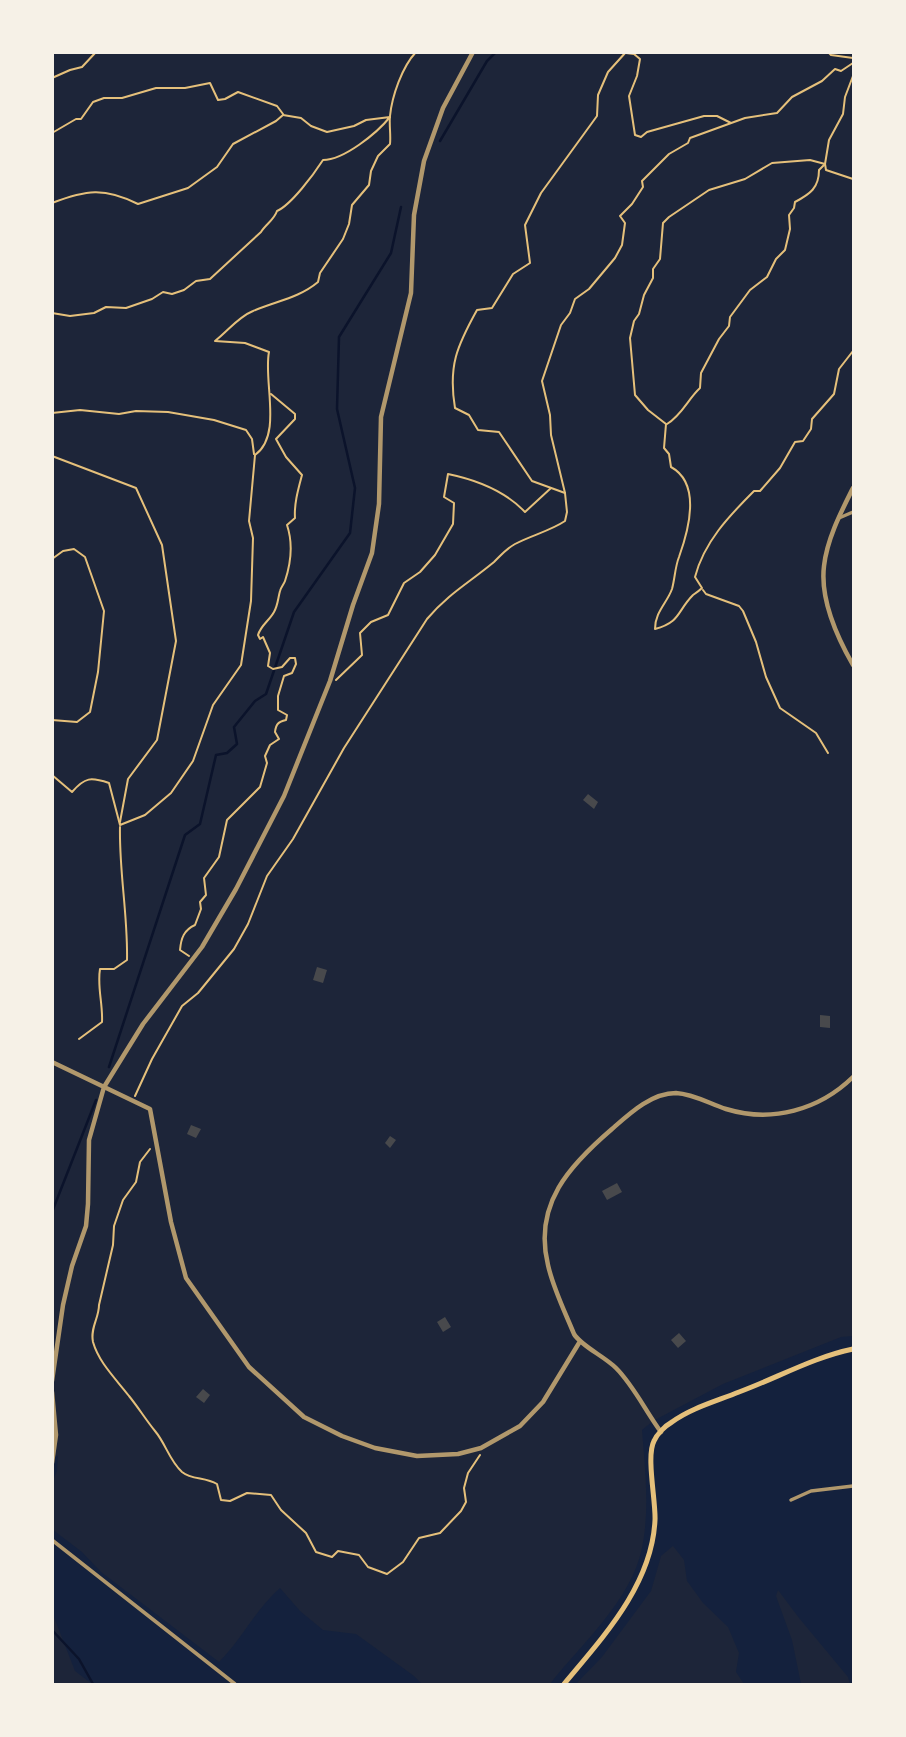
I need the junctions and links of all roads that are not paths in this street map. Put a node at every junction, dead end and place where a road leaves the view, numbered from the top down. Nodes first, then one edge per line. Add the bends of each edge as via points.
1 (473, 52) edge
2 (853, 488) edge
3 (853, 513) edge
4 (839, 518) junction
5 (853, 665) edge
6 (52, 1062) edge
7 (853, 1077) edge
8 (104, 1087) junction
9 (579, 1343) junction
10 (853, 1349) edge
11 (52, 1381) edge
12 (52, 1392) edge
13 (661, 1432) junction
14 (52, 1463) edge
15 (853, 1486) edge
16 (791, 1500) dead end
17 (52, 1540) edge
18 (235, 1685) edge
19 (565, 1685) edge

1 - 8 street via 443,108 424,161 414,215 411,293 381,417 379,504 372,553 328,687 284,796 236,889
2 - 4 street
3 - 4 street
4 - 5 street via 824,566 827,601 840,643
6 - 8 street
7 - 9 street via 812,1105 767,1116 727,1110 676,1093 661,1096 644,1104 571,1167 560,1182 546,1221 547,1264
8 - 9 street via 150,1109 186,1278 249,1367 304,1417 375,1448 417,1456 458,1454 485,1446 520,1426 543,1402
8 - 11 street via 89,1140 86,1226 63,1305
9 - 13 street via 619,1371
10 - 13 main road via 687,1413
12 - 14 street via 56,1435
13 - 19 main road via 652,1448 655,1521 646,1566 623,1608
15 - 16 street via 811,1491
17 - 18 street

